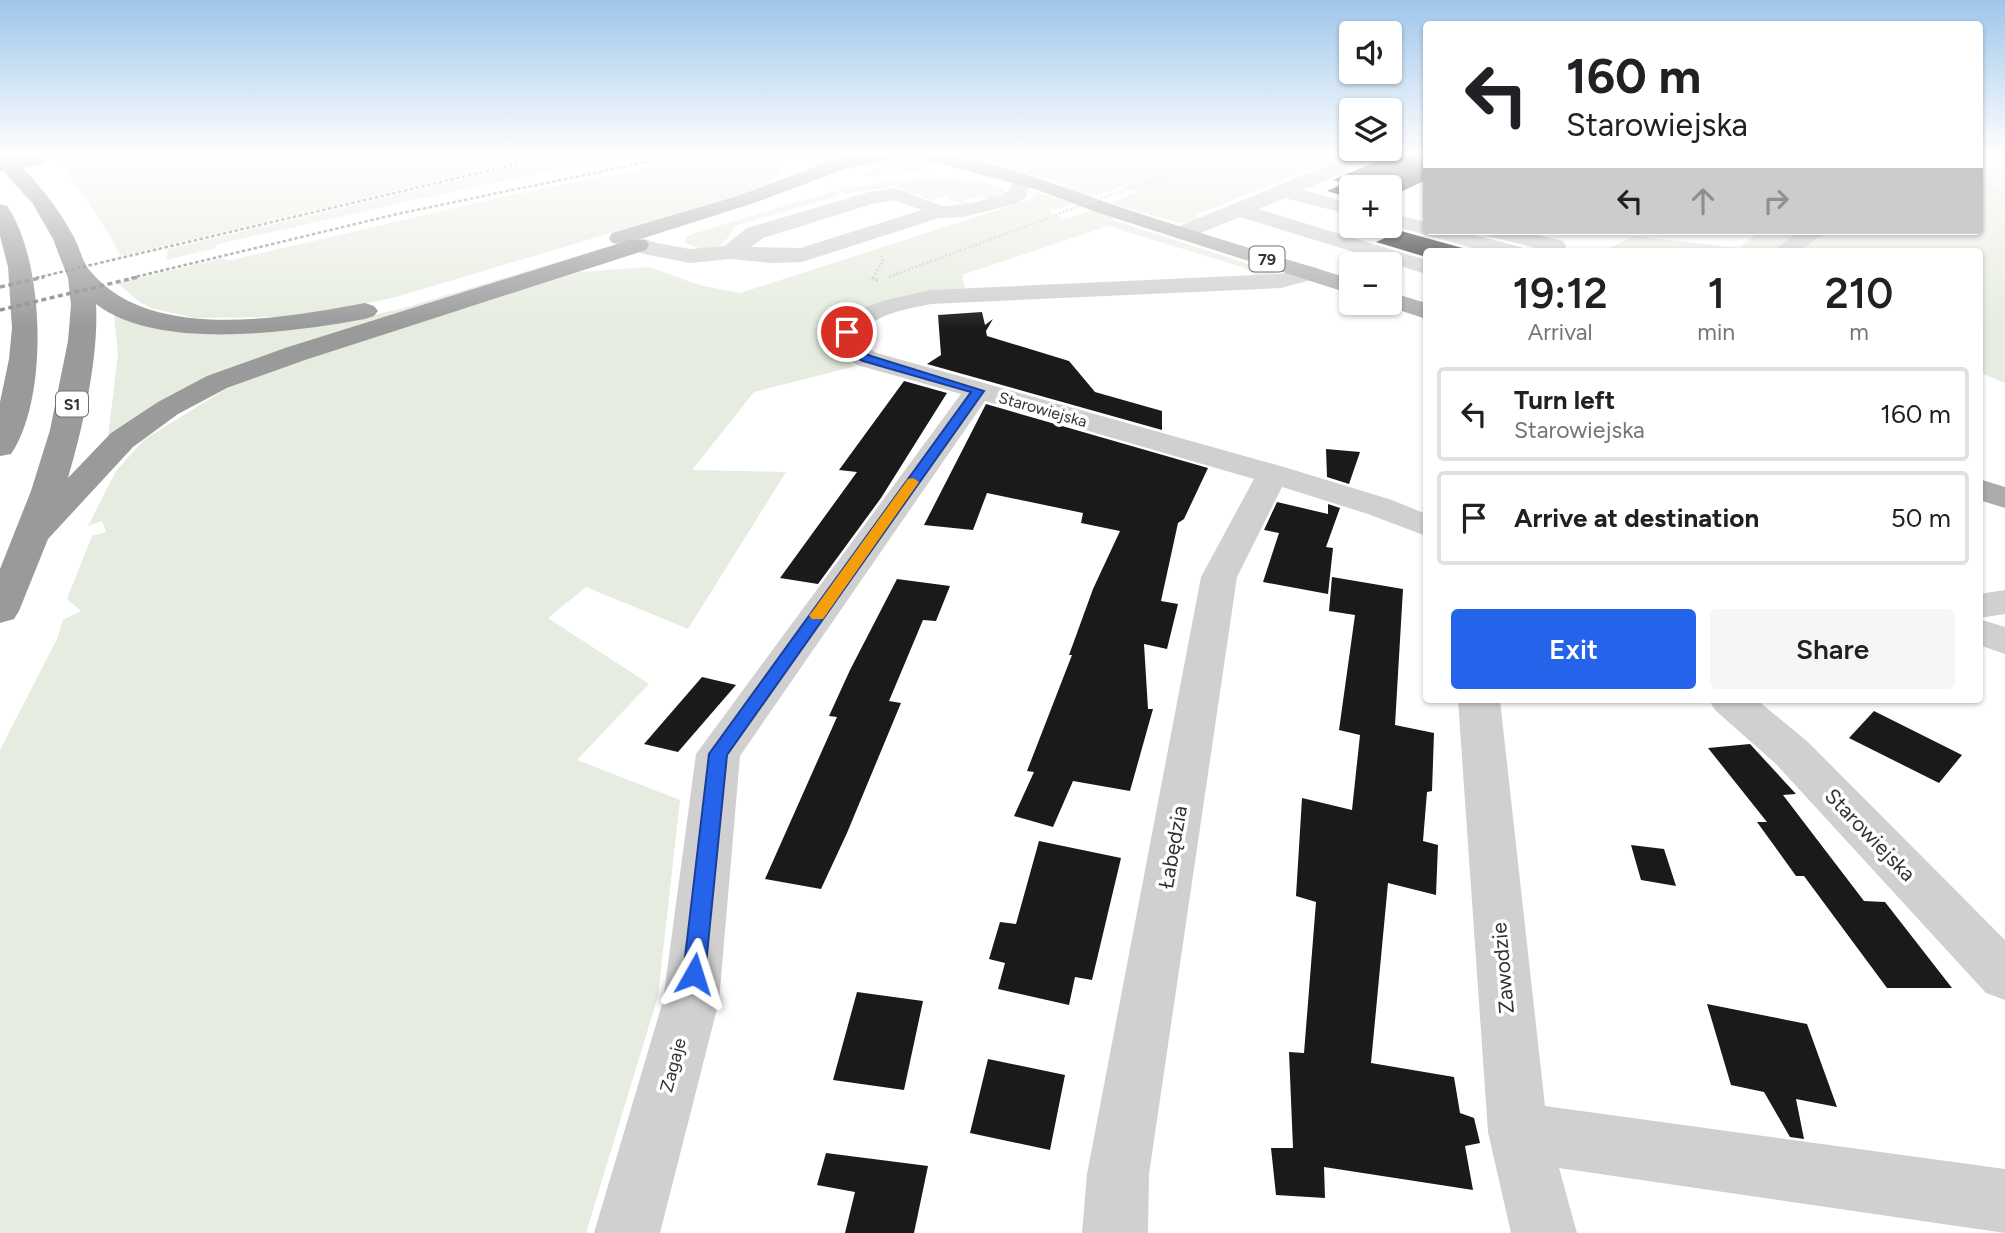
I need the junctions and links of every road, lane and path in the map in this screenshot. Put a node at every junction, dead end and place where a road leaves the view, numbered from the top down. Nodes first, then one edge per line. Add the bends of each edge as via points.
1 (1, 213) edge
2 (49, 213) edge
3 (709, 213) edge
4 (732, 213) edge
5 (821, 213) edge
6 (935, 213) edge
7 (1062, 213) edge
8 (1120, 213) edge
9 (1229, 213) edge
10 (1249, 213) edge
11 (803, 218) junction
12 (1423, 218) edge
13 (1402, 219) edge
14 (1183, 233) junction
15 (1449, 235) edge
16 (1513, 235) edge
17 (1808, 235) edge
18 (854, 239) junction
19 (629, 241) junction
20 (1557, 245) edge
21 (1498, 248) edge
22 (1788, 248) edge
23 (730, 252) junction
24 (1423, 266) edge
25 (75, 269) junction
26 (1310, 273) junction
27 (880, 281) junction
28 (1339, 283) edge
29 (904, 302) junction
30 (1402, 303) edge
31 (1423, 310) edge
32 (978, 391) junction
33 (0, 447) edge
34 (1273, 474) junction
35 (1983, 490) edge
36 (2005, 498) edge
37 (1423, 525) edge
38 (32, 536) junction
39 (2005, 602) edge
40 (1983, 605) edge
41 (0, 611) edge
42 (1983, 633) edge
43 (2005, 641) edge
44 (1479, 703) edge
45 (1734, 703) edge
46 (2005, 976) edge
47 (1518, 1132) junction
48 (2005, 1201) edge
49 (627, 1233) edge
50 (1115, 1233) edge
51 (1544, 1233) edge

1 - 33 highway via 17,259 26,327 20,380
2 - 25 highway, S1
3 - 19 main road
4 - 19 main road
5 - 11 street
6 - 18 street
7 - 27 path, bridge
8 - 14 main road, 79
9 - 14 street
10 - 24 street
11 - 18 street
11 - 23 street via 755,233
12 - 13 street
14 - 26 main road, 79
15 - 21 street
16 - 20 street
17 - 22 street
18 - 23 street via 803,255
18 - 27 path via 881,253 883,261 873,279
19 - 23 street via 690,256
19 - 25 highway via 411,301 339,316 256,324 192,324 143,317 115,306
19 - 38 highway via 217,382 122,440
25 - 38 highway, S1 via 84,299 71,411
26 - 28 main road, 79
26 - 29 street, Starowiejska via 1281,281 961,295
27 - 29 path
29 - 32 street, Starowiejska via 852,326 846,339 852,351
30 - 31 main road
32 - 34 street, Starowiejska
32 - 49 street, Zagaje via 718,754 691,1001
34 - 37 street, Starowiejska
34 - 50 street, Łabędzia via 1219,577 1118,1174
35 - 36 main road
38 - 41 highway, S1
39 - 40 street
42 - 43 street
44 - 47 street, Zawodzie
45 - 46 street, Starowiejska via 1792,752
47 - 48 street
47 - 51 street, Zawodzie

